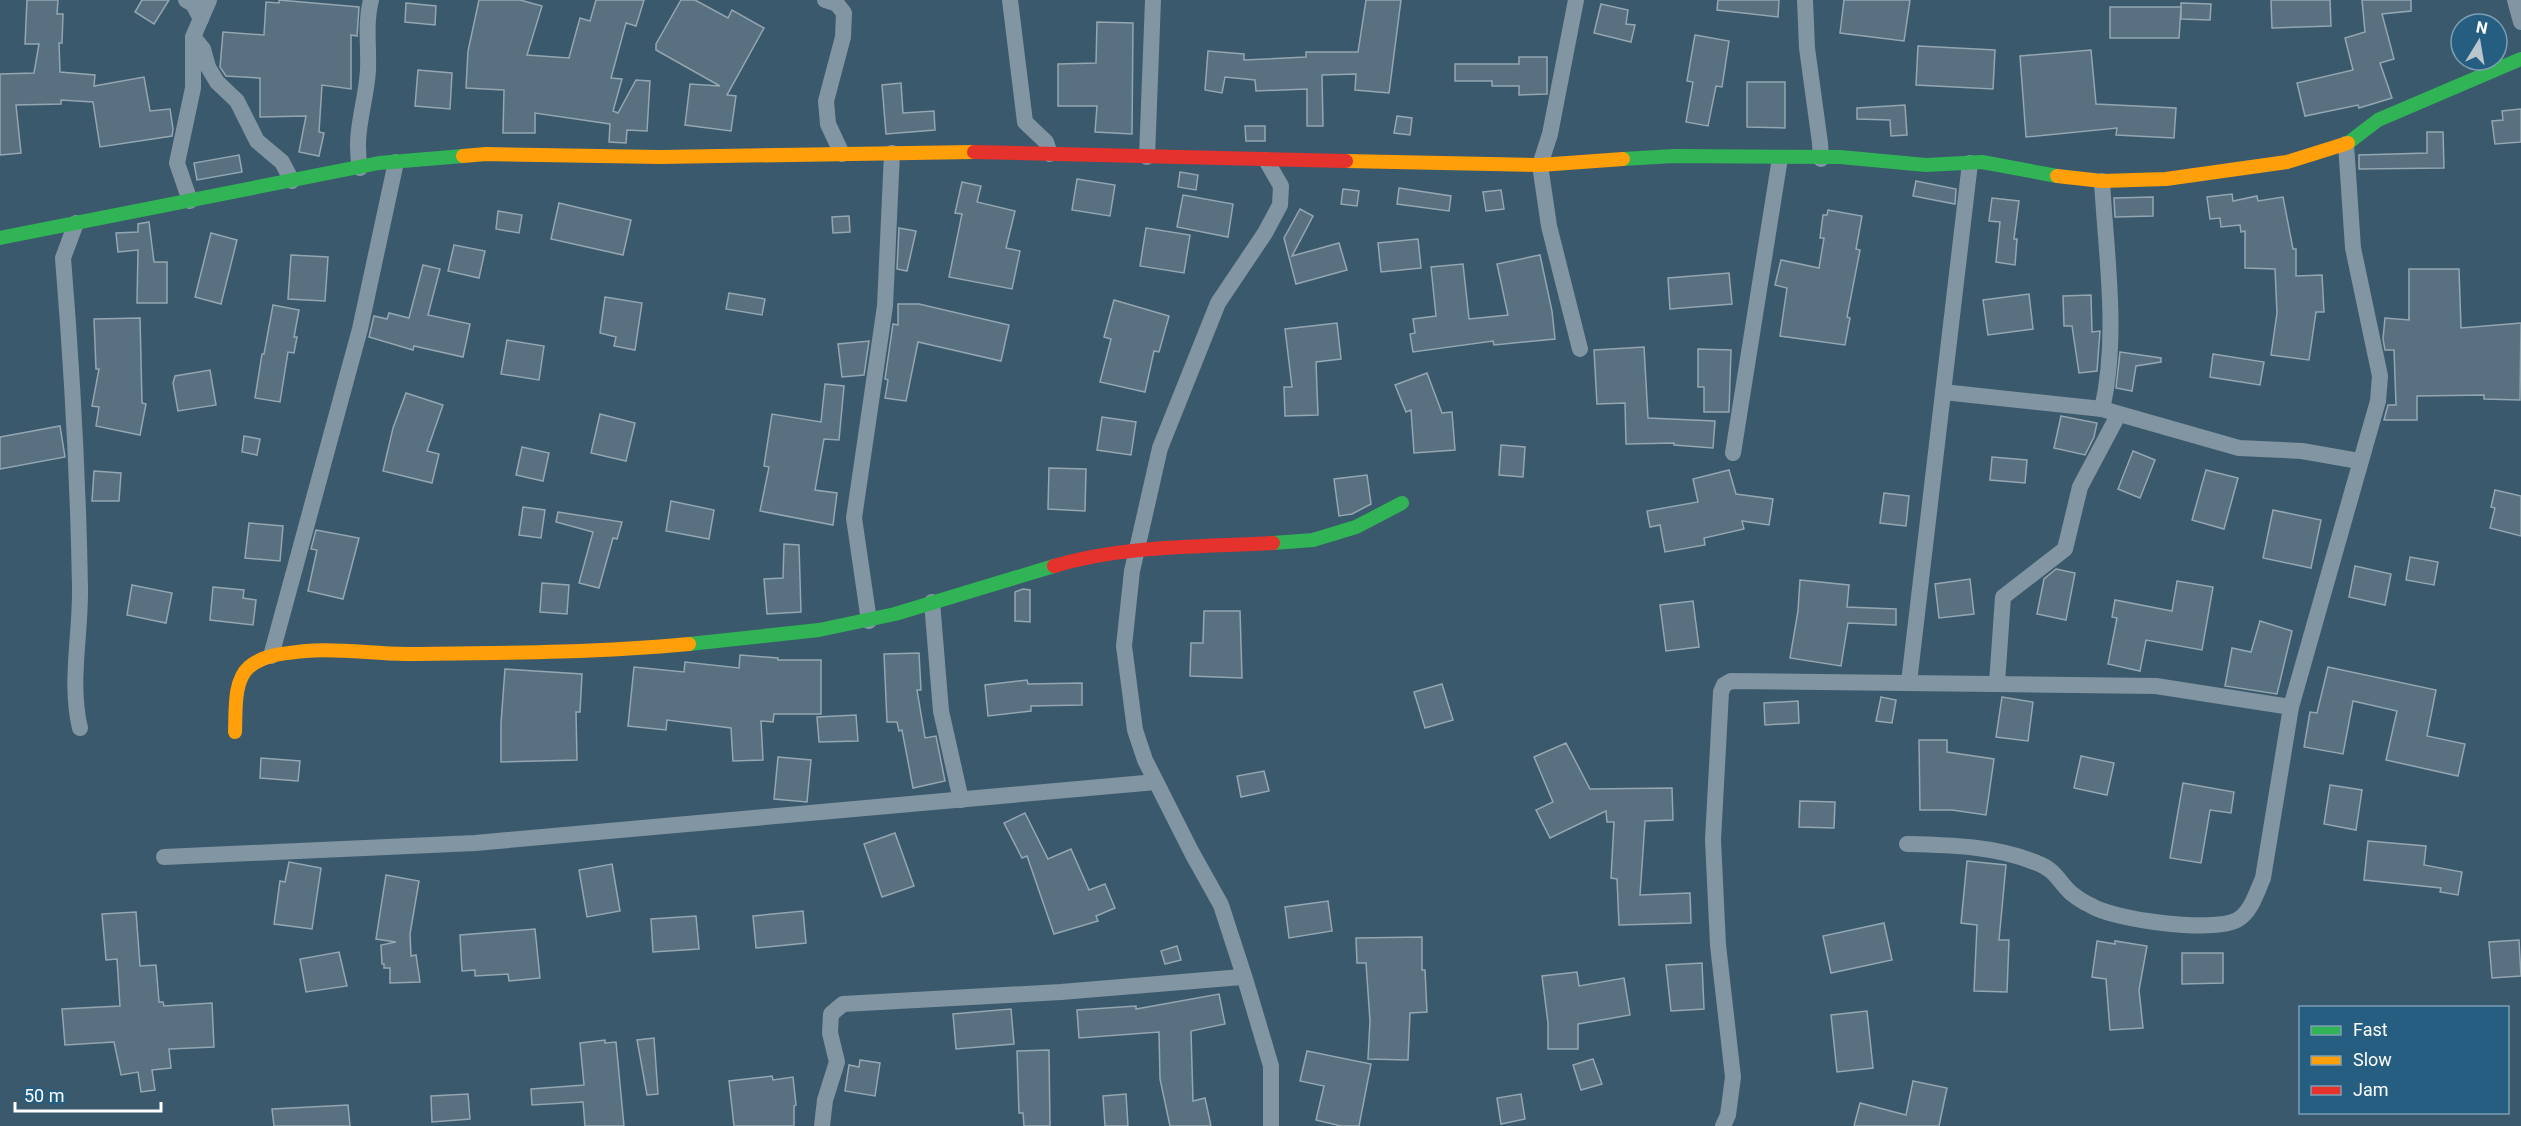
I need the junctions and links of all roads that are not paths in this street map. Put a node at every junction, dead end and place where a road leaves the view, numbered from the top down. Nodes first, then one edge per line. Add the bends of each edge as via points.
1 (186, 0) edge
2 (209, 0) edge
3 (825, 0) edge
4 (1010, 0) edge
5 (1153, 0) edge
6 (1576, 0) edge
7 (1805, 0) edge
8 (2515, 0) edge
9 (369, 1) edge
10 (201, 19) junction
11 (2521, 22) edge
12 (193, 37) junction
13 (2521, 59) edge
14 (2346, 144) junction
15 (892, 153) junction
16 (842, 154) junction
17 (1050, 154) junction
18 (1147, 157) junction
19 (1780, 158) junction
20 (1303, 159) junction
21 (1821, 159) junction
22 (1266, 160) junction
23 (396, 162) junction
24 (1970, 163) junction
25 (1540, 165) junction
26 (360, 168) junction
27 (292, 181) junction
28 (2102, 181) junction
29 (1281, 186) junction
30 (190, 201) junction
31 (76, 223) junction
32 (0, 238) edge
33 (1580, 349) dead end
34 (1943, 392) junction
35 (2109, 412) junction
36 (1733, 453) dead end
37 (2359, 461) junction
38 (1402, 503) dead end
39 (1137, 551) junction
40 (932, 602) junction
41 (869, 621) junction
42 (271, 656) junction
43 (1909, 682) junction
44 (1997, 683) junction
45 (2291, 707) junction
46 (81, 728) dead end
47 (235, 732) dead end
48 (1156, 782) junction
49 (961, 800) junction
50 (1907, 844) dead end
51 (164, 857) dead end
52 (1242, 977) junction
53 (822, 1126) edge
54 (1271, 1126) edge
55 (1723, 1126) edge

1 - 10 street via 193,4
2 - 10 street
3 - 16 street via 837,4 844,13 843,37 826,101 828,124
4 - 17 street via 1025,122 1046,142
5 - 18 street
6 - 25 street via 1550,134
7 - 21 street
8 - 11 street
9 - 26 street via 368,71 356,148
10 - 12 street
12 - 27 street via 203,48 217,82 237,101 257,141 282,162
12 - 30 street via 193,88 177,163
13 - 14 street via 2378,120
14 - 28 street via 2287,162 2166,179
14 - 37 street via 2353,248 2380,376 2378,401
15 - 16 street
15 - 17 street
15 - 41 street via 885,306 854,518
16 - 23 street via 486,154
17 - 18 street
18 - 22 street
19 - 21 street
19 - 25 street via 1674,156
19 - 36 street
20 - 22 street
20 - 25 street
20 - 29 street
21 - 24 street via 1840,157 1926,165
22 - 29 street
23 - 26 street
23 - 42 street via 360,328
24 - 28 street
24 - 34 street
25 - 33 street via 1549,226
26 - 27 street
27 - 30 street
28 - 35 street via 2111,349
29 - 39 street via 1280,205 1218,303 1190,371 1160,448
30 - 31 street
31 - 32 street
31 - 46 street via 63,258 78,494 80,609 76,709
34 - 35 street
34 - 43 street
35 - 37 street via 2239,448 2302,451
35 - 44 street via 2115,420 2079,486 2066,549 2003,597
37 - 45 street
38 - 39 street via 1356,527 1313,540
39 - 40 street via 1080,558
39 - 48 street via 1124,646 1136,730
40 - 41 street
40 - 49 street via 941,711
41 - 42 street via 647,648 404,654 308,651
42 - 47 street via 249,667 240,682
43 - 44 street
43 - 55 street via 1731,681 1721,692 1713,840 1718,945 1733,1077
44 - 45 street via 2156,686
45 - 50 street via 2263,878 2251,904 2237,920 2202,927 2160,924 2092,907 2070,892 2054,871 2037,863 1956,845
48 - 49 street
48 - 52 street via 1221,905
49 - 51 street via 475,843
52 - 53 street via 843,1004 831,1014 830,1033 837,1062 825,1100
52 - 54 street via 1271,1066

